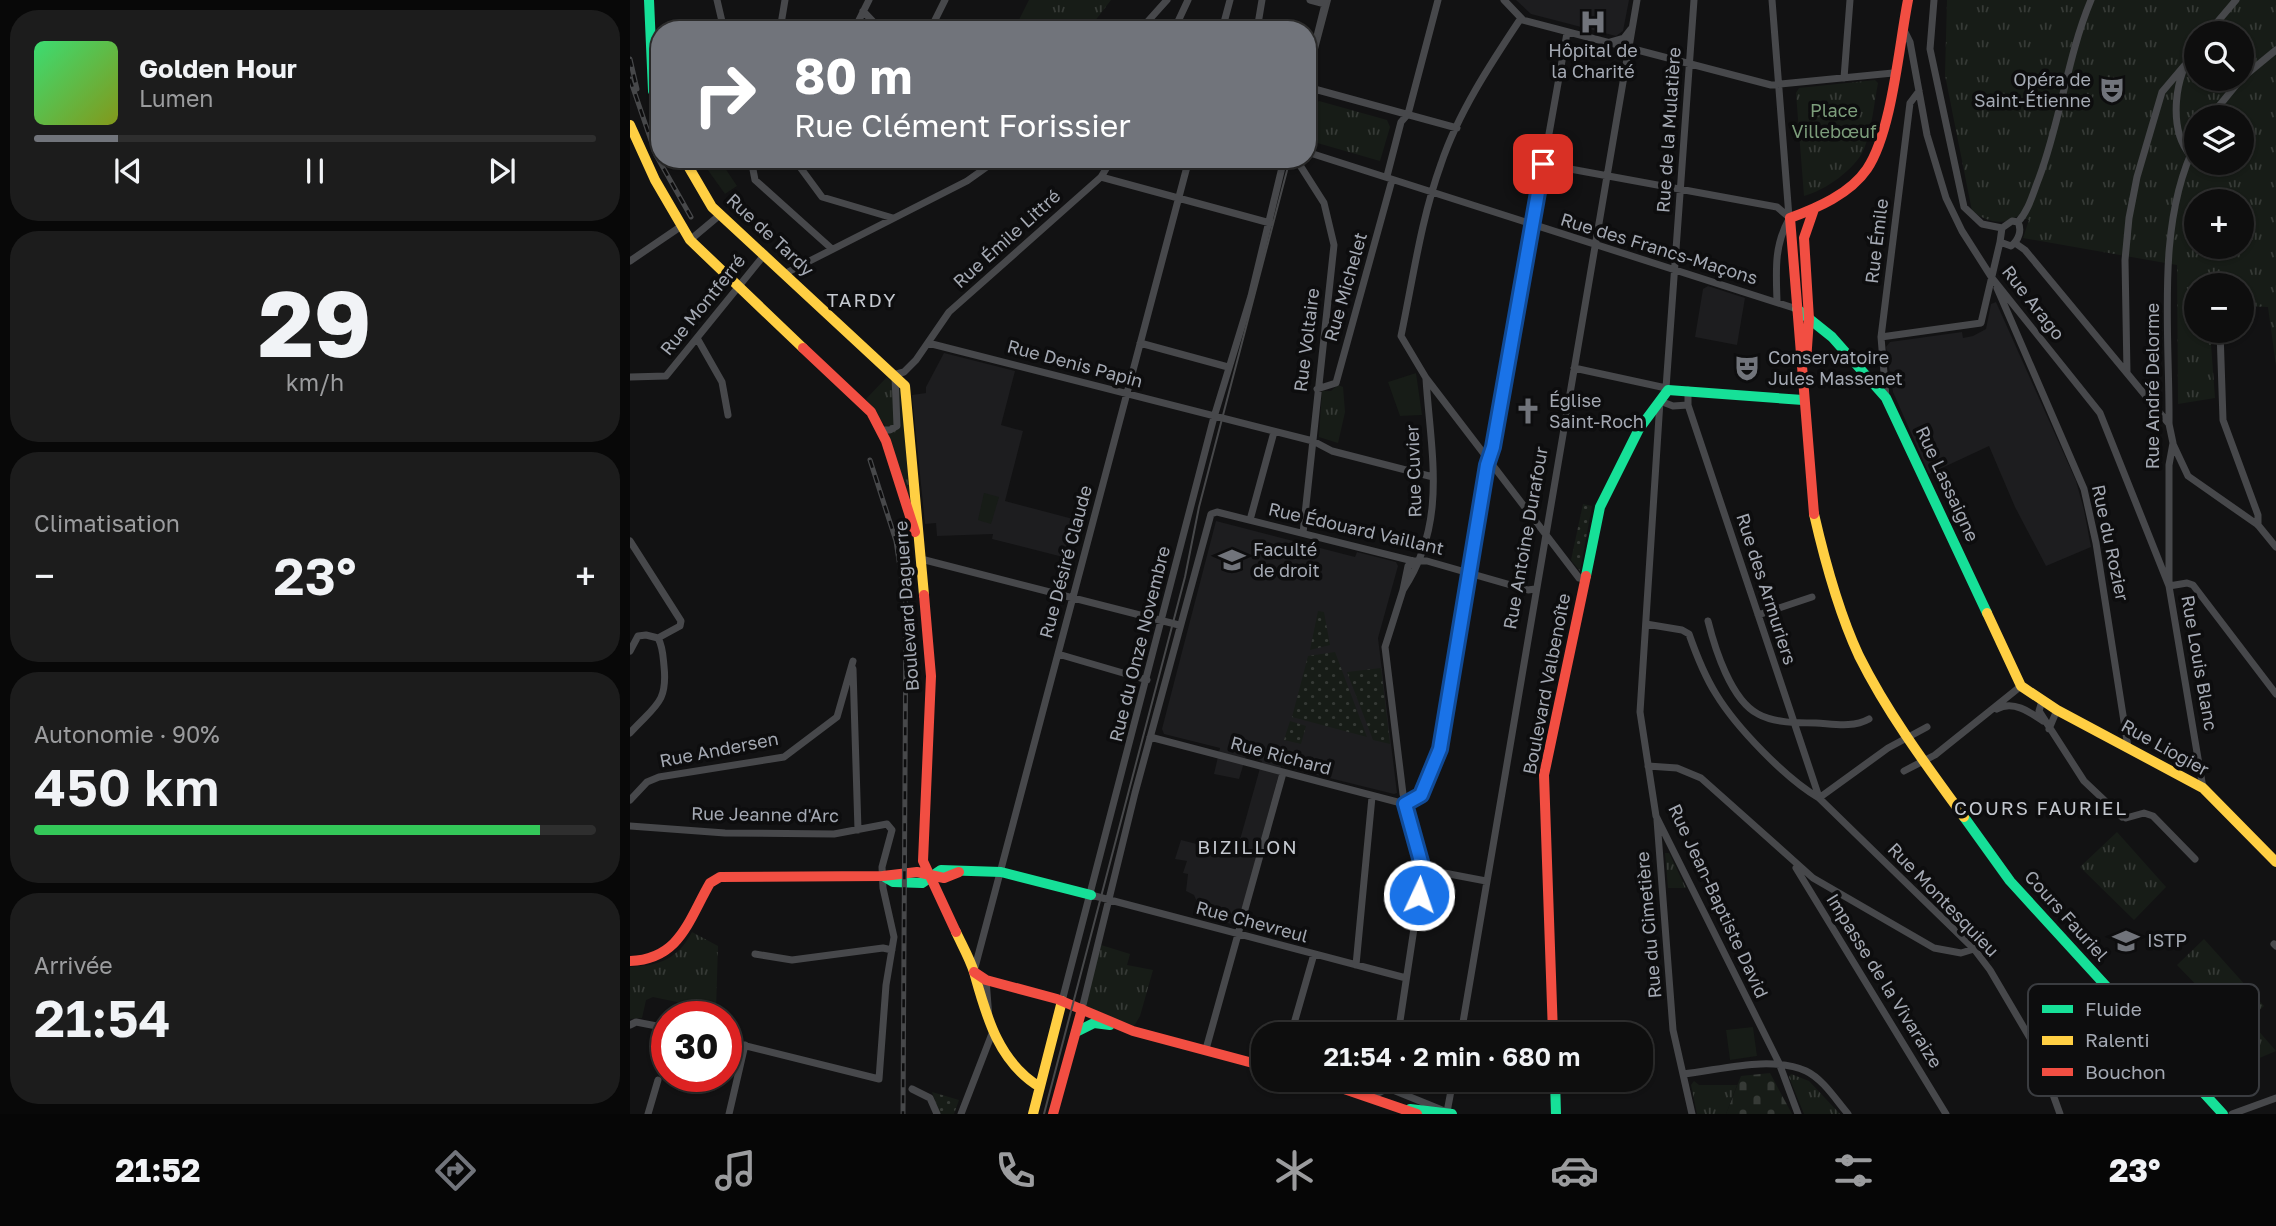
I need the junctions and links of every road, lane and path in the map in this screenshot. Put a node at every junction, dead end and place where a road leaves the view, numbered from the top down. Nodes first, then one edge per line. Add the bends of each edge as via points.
1 (649, 0) edge
2 (718, 0) edge
3 (785, 0) edge
4 (869, 0) edge
5 (945, 0) edge
6 (1167, 0) edge
7 (1188, 0) edge
8 (1230, 0) edge
9 (1262, 0) edge
10 (1310, 0) edge
11 (1437, 0) edge
12 (1504, 0) edge
13 (1637, 0) edge
14 (1694, 0) edge
15 (1772, 0) edge
16 (1850, 0) edge
17 (1908, 0) edge
18 (1934, 0) edge
19 (2091, 0) edge
20 (2236, 0) edge
21 (1326, 2) edge
22 (863, 10) junction
23 (1522, 19) junction
24 (722, 21) edge
25 (782, 21) edge
26 (858, 21) edge
27 (873, 21) edge
28 (934, 21) edge
29 (1148, 21) edge
30 (1178, 21) edge
31 (1224, 21) edge
32 (1258, 21) edge
33 (2218, 21) edge
34 (1633, 25) junction
35 (1902, 26) junction
36 (1567, 33) junction
37 (1316, 41) edge
38 (1605, 42) junction
39 (651, 46) edge
40 (1630, 49) junction
41 (2276, 50) edge
42 (1689, 64) junction
43 (2184, 66) joint
44 (2254, 68) edge
45 (1893, 73) junction
46 (1844, 78) junction
47 (1778, 85) junction
48 (1316, 89) edge
49 (1919, 91) junction
50 (2231, 91) edge
51 (2220, 105) edge
52 (1408, 114) junction
53 (630, 125) edge
54 (1457, 128) junction
55 (2184, 146) edge
56 (1316, 155) edge
57 (1543, 164) junction
58 (651, 168) edge
59 (651, 168) edge
60 (689, 168) edge
61 (753, 168) edge
62 (801, 168) edge
63 (985, 168) edge
64 (1106, 168) edge
65 (1186, 168) edge
66 (1282, 168) edge
67 (1302, 168) edge
68 (2184, 172) edge
69 (1608, 176) junction
70 (1101, 177) junction
71 (1390, 178) junction
72 (1681, 189) junction
73 (1431, 193) junction
74 (1178, 198) junction
75 (1814, 209) junction
76 (721, 214) junction
77 (894, 218) junction
78 (1790, 218) junction
79 (2018, 222) junction
80 (1270, 223) junction
81 (1533, 226) junction
82 (680, 227) junction
83 (2002, 228) junction
84 (690, 240) junction
85 (2000, 242) junction
86 (2015, 243) junction
87 (1595, 245) junction
88 (832, 249) junction
89 (765, 254) junction
90 (630, 261) edge
91 (1674, 270) junction
92 (786, 273) junction
93 (1992, 278) junction
94 (738, 288) junction
95 (1777, 301) junction
96 (1797, 309) junction
97 (1809, 318) junction
98 (1881, 337) junction
99 (697, 338) junction
100 (928, 343) junction
101 (1140, 343) junction
102 (2220, 343) edge
103 (916, 360) junction
104 (1228, 367) junction
105 (1574, 368) junction
106 (2127, 373) junction
107 (894, 376) junction
108 (630, 377) edge
109 (1426, 378) junction
110 (905, 386) junction
111 (1317, 389) junction
112 (1667, 389) junction
113 (1688, 390) junction
114 (1126, 394) junction
115 (1886, 398) junction
116 (1804, 400) junction
117 (1660, 401) junction
118 (1688, 405) junction
119 (728, 415) dead end
120 (1214, 417) junction
121 (2169, 424) junction
122 (880, 430) junction
123 (1274, 432) junction
124 (1313, 441) junction
125 (2173, 443) junction
126 (1489, 460) junction
127 (1433, 477) junction
128 (918, 504) junction
129 (1211, 514) joint
130 (911, 520) junction
131 (1250, 520) junction
132 (2258, 524) junction
133 (1303, 533) junction
134 (1545, 533) junction
135 (630, 541) edge
136 (2276, 547) edge
137 (921, 557) junction
138 (1416, 561) junction
139 (1470, 574) junction
140 (1586, 579) junction
141 (2169, 586) junction
142 (1535, 589) junction
143 (1073, 597) junction
144 (1812, 597) dead end
145 (1758, 615) junction
146 (1163, 621) junction
147 (1707, 621) dead end
148 (1646, 624) junction
149 (1179, 625) junction
150 (658, 638) junction
151 (630, 650) edge
152 (1058, 654) junction
153 (1147, 680) junction
154 (2021, 686) junction
155 (2276, 694) edge
156 (2042, 701) junction
157 (2057, 710) junction
158 (1987, 714) junction
159 (1869, 719) dead end
160 (1793, 723) junction
161 (2047, 725) junction
162 (1927, 727) dead end
163 (630, 733) edge
164 (1150, 737) junction
165 (1907, 738) junction
166 (2129, 747) junction
167 (1924, 762) junction
168 (1648, 766) junction
169 (1904, 771) dead end
170 (1283, 773) junction
171 (2203, 788) junction
172 (1372, 797) junction
173 (1819, 798) junction
174 (630, 800) edge
175 (1405, 804) junction
176 (1656, 816) junction
177 (630, 826) edge
178 (858, 830) junction
179 (2195, 859) dead end
180 (2276, 862) edge
181 (1794, 864) junction
182 (1423, 869) junction
183 (1001, 872) junction
184 (930, 875) junction
185 (883, 876) junction
186 (1486, 880) junction
187 (1091, 895) junction
188 (1107, 900) junction
189 (1238, 934) junction
190 (1974, 949) junction
191 (892, 950) junction
192 (755, 954) dead end
193 (1314, 954) junction
194 (630, 961) edge
195 (1356, 965) junction
196 (974, 972) junction
197 (1406, 978) junction
198 (985, 980) junction
199 (2104, 984) edge
200 (1062, 1001) junction
201 (1082, 1009) junction
202 (989, 1019) junction
203 (1294, 1022) edge
204 (1400, 1022) edge
205 (1463, 1022) edge
206 (1553, 1022) edge
207 (630, 1024) edge
208 (651, 1025) edge
209 (1119, 1027) junction
210 (994, 1030) junction
211 (1076, 1032) junction
212 (2028, 1035) edge
213 (742, 1044) edge
214 (745, 1045) junction
215 (1206, 1049) junction
216 (1251, 1062) edge
217 (1779, 1063) junction
218 (1683, 1074) junction
219 (1040, 1087) junction
220 (912, 1088) dead end
221 (654, 1092) edge
222 (1355, 1092) edge
223 (1405, 1092) edge
224 (1451, 1092) edge
225 (1555, 1092) edge
226 (2054, 1096) edge
227 (2207, 1096) edge
228 (2276, 1098) edge
229 (1400, 1107) junction
230 (1448, 1113) edge
231 (648, 1114) edge
232 (729, 1114) edge
233 (937, 1114) edge
234 (961, 1114) edge
235 (1033, 1114) edge
236 (1053, 1114) edge
237 (1416, 1114) edge
238 (1556, 1114) edge
239 (1692, 1114) edge
240 (1798, 1114) edge
241 (1848, 1114) edge
242 (1947, 1114) edge
243 (2060, 1114) edge
244 (2223, 1114) edge
245 (2232, 1114) edge

1 - 39 main road
2 - 24 street
3 - 25 street
4 - 22 street
5 - 28 street
6 - 29 street
7 - 30 street
8 - 31 street
9 - 32 street
10 - 21 street
11 - 52 street, Rue Michelet
12 - 23 street
13 - 34 street, Rue Antoine Durafour
14 - 42 street, Rue de la Mulatière
15 - 47 street
16 - 46 street
17 - 35 main road
18 - 83 street via 1930,50 1964,207 1982,225
19 - 79 street via 2047,157
20 - 33 street
21 - 37 street
22 - 26 street
22 - 27 street
23 - 36 street
23 - 54 street
34 - 38 street via 1624,38
34 - 40 street, Rue Antoine Durafour
35 - 45 main road
35 - 49 street, Rue Arago via 1910,42
36 - 38 street
36 - 57 street
38 - 40 street
40 - 42 street
40 - 69 street, Rue Antoine Durafour
41 - 44 street
42 - 47 street
42 - 72 street, Rue de la Mulatière
43 - 55 street via 2177,119
43 - 106 street via 2162,92 2129,218
45 - 46 street
45 - 75 main road via 1868,167 1856,181
46 - 47 street
47 - 78 street
48 - 52 street
49 - 93 street, Rue Arago via 1946,198
49 - 98 street, Rue Émile via 1910,103
50 - 51 street
52 - 54 street
52 - 71 street, Rue Michelet via 1401,122
53 - 58 main road
54 - 73 street
56 - 71 street, Rue des Francs-Maçons
57 - 69 street
57 - 81 street
59 - 82 main road
60 - 76 main road, Rue de Tardy
61 - 88 street via 755,180
62 - 77 street via 822,197
63 - 77 street
64 - 70 street, Rue Émile Littré
65 - 74 street, Rue Désiré Claude
66 - 80 street, Rue du Onze Novembre
67 - 111 street, Rue Voltaire via 1324,203 1334,245
68 - 121 street, Rue André Delorme via 2170,233
69 - 72 street
69 - 87 street, Rue Antoine Durafour
70 - 74 street
70 - 100 street, Rue Émile Littré via 949,312
71 - 73 street, Rue des Francs-Maçons
71 - 111 street, Rue Michelet via 1336,383
72 - 78 street via 1777,207
72 - 91 street, Rue de la Mulatière
73 - 81 street, Rue des Francs-Maçons
73 - 109 street via 1401,336
74 - 80 street
74 - 101 street, Rue Désiré Claude
75 - 78 main road
75 - 97 main road, Cours Fauriel via 1804,238
76 - 84 street
76 - 89 main road, Rue de Tardy
77 - 88 street
78 - 95 street via 1776,251
78 - 96 main road, Cours Fauriel
79 - 83 street
79 - 86 street
80 - 104 street, Rue du Onze Novembre
81 - 87 street, Rue des Francs-Maçons
81 - 126 street
82 - 84 main road
82 - 90 street
83 - 85 street
84 - 94 main road
85 - 86 street
85 - 93 street
86 - 106 street
87 - 91 street, Rue des Francs-Maçons
87 - 105 street, Rue Antoine Durafour
88 - 92 street
89 - 92 main road, Rue de Tardy
89 - 94 street, Rue Montferré
91 - 95 street, Rue des Francs-Maçons
91 - 112 street, Rue de la Mulatière
92 - 107 main road, Rue de Tardy
93 - 98 street via 1981,323
93 - 141 street, Rue Arago via 2100,413
93 - 166 street, Rue du Rozier via 2084,489
94 - 99 street, Rue Montferré
94 - 122 main road via 843,383 871,412
95 - 96 street, Rue des Francs-Maçons
96 - 97 main road
96 - 116 main road, Cours Fauriel
97 - 115 main road, Rue Lassaigne
97 - 116 main road, Cours Fauriel
98 - 115 street, Rue Émile
99 - 108 street, Rue Montferré via 666,376
99 - 119 street via 722,382
100 - 103 street, Rue Émile Littré
100 - 114 street, Rue Denis Papin
101 - 104 street
101 - 114 street, Rue Désiré Claude
102 - 132 street via 2223,419
103 - 107 street
103 - 110 street
104 - 120 street, Rue du Onze Novembre
105 - 112 street
105 - 134 street, Rue Antoine Durafour
106 - 121 street
107 - 110 main road, Rue de Tardy
107 - 122 street via 897,426
109 - 126 street
109 - 127 street, Rue Cuvier
110 - 128 main road, Boulevard Daguerre
111 - 124 street, Rue Voltaire
112 - 113 main road
112 - 117 main road, Boulevard Valbenoîte
113 - 116 main road
113 - 118 street, Rue des Armuriers
114 - 120 street, Rue Denis Papin
114 - 143 street, Rue Désiré Claude
115 - 154 main road, Rue Lassaigne
116 - 165 main road, Cours Fauriel via 1814,512 1826,569 1859,655
117 - 118 street
117 - 140 main road, Boulevard Valbenoîte via 1639,429 1600,507
117 - 148 street, Rue Jean-Baptiste David
118 - 145 street, Rue des Armuriers
120 - 123 street, Rue Denis Papin
120 - 146 street, Rue du Onze Novembre
121 - 125 street, Rue André Delorme
122 - 130 main road
123 - 124 street, Rue Denis Papin
123 - 131 street
124 - 127 street, Rue Denis Papin via 1332,452
124 - 133 street, Rue Voltaire
125 - 132 street via 2188,476
125 - 141 street, Rue André Delorme
126 - 134 street
126 - 139 street
127 - 138 street, Rue Cuvier via 1433,522
128 - 130 main road
128 - 137 main road, Boulevard Daguerre
129 - 131 street, Rue Édouard Vaillant
129 - 149 street, Rue du Onze Novembre
130 - 137 main road
131 - 133 street, Rue Édouard Vaillant
132 - 136 street
133 - 138 street, Rue Édouard Vaillant
134 - 140 street via 1579,578
134 - 142 street, Rue Antoine Durafour
135 - 150 street via 681,621
137 - 143 street
137 - 184 main road, Boulevard Daguerre via 931,676 923,861
138 - 139 street, Rue Édouard Vaillant
138 - 175 street, Rue Cuvier via 1385,647
139 - 142 street, Rue Édouard Vaillant
139 - 175 street via 1440,749 1421,795
140 - 206 main road, Boulevard Valbenoîte via 1544,775
141 - 155 street via 2193,585
141 - 171 street, Rue Louis Blanc
142 - 186 street, Rue Antoine Durafour
143 - 146 street
143 - 152 street, Rue Désiré Claude
144 - 145 street
145 - 160 street, Rue des Armuriers
146 - 149 street
146 - 153 street, Rue du Onze Novembre
147 - 160 street via 1718,657 1746,704 1758,715
148 - 168 street, Rue Jean-Baptiste David via 1640,718
148 - 173 street, Rue Montesquieu via 1689,634 1716,695 1749,735
149 - 164 street, Rue du Onze Novembre
150 - 151 street via 638,636
150 - 163 street via 665,693
152 - 153 street
152 - 183 street, Rue Désiré Claude
153 - 187 street, Rue du Onze Novembre
154 - 156 main road, Rue Liogier
154 - 158 street
156 - 157 main road, Rue Liogier
156 - 161 street via 2039,711
157 - 161 street
157 - 166 main road, Rue Liogier
158 - 161 street via 2009,705
158 - 167 street
159 - 160 street via 1850,725
160 - 173 street, Rue des Armuriers
161 - 179 street via 2084,781 2124,818 2144,813 2153,816
162 - 165 street
164 - 170 street, Rue Richard
164 - 188 street, Rue du Onze Novembre
165 - 167 main road, Cours Fauriel
165 - 173 street
166 - 171 main road, Rue Liogier
167 - 169 street
167 - 199 main road, Cours Fauriel via 2010,881
168 - 176 street, Rue Jean-Baptiste David
168 - 181 street via 1677,768 1700,778
170 - 172 street, Rue Richard
170 - 189 street
171 - 180 main road, Rue Liogier
172 - 175 street, Rue Richard
172 - 195 street
173 - 190 street, Rue Montesquieu
174 - 178 street, Rue Andersen via 647,782 659,777 784,757 837,717 853,661
175 - 182 street
176 - 217 street, Rue Jean-Baptiste David
176 - 218 street, Rue du Cimetière via 1673,1030
177 - 178 street, Rue Jeanne d'Arc via 725,833
178 - 185 street, Rue Jeanne d'Arc via 887,824 892,830
181 - 190 street via 1934,948 1961,953
181 - 242 street, Impasse de la Vivaraize
182 - 186 street
182 - 197 street
183 - 184 main road via 941,870
183 - 187 main road
183 - 196 street, Rue Désiré Claude
184 - 185 main road via 922,883 893,882
184 - 196 main road, Boulevard Daguerre
185 - 191 street via 894,937
185 - 194 main road via 720,877 710,883 676,944 646,963
186 - 205 street, Rue Antoine Durafour
187 - 188 street, Rue Chevreul
187 - 200 street, Rue du Onze Novembre
188 - 189 street, Rue Chevreul
188 - 201 street, Rue du Onze Novembre
189 - 193 street, Rue Chevreul
189 - 215 street
190 - 212 street, Rue Montesquieu
191 - 192 street via 792,960
191 - 214 street via 879,1079
193 - 195 street, Rue Chevreul
193 - 203 street
195 - 197 street, Rue Chevreul
196 - 198 main road, Boulevard Daguerre
196 - 202 main road, Boulevard Daguerre
197 - 204 street
198 - 200 main road
198 - 202 street, Boulevard Daguerre
200 - 201 main road
200 - 219 main road
201 - 209 main road
201 - 211 main road
202 - 210 main road, Boulevard Daguerre
207 - 208 street
209 - 211 main road via 1094,1023
209 - 215 main road
210 - 219 main road, Boulevard Daguerre via 1016,1068
210 - 234 street
211 - 236 main road
213 - 214 street
214 - 232 street
215 - 216 main road
217 - 218 street
217 - 240 street, Rue Jean-Baptiste David
217 - 241 street via 1820,1081
218 - 239 street, Rue du Cimetière
219 - 235 main road
220 - 233 street via 930,1098
221 - 231 street
222 - 229 main road
223 - 230 street
224 - 230 street
225 - 238 main road
226 - 243 street, Rue Montesquieu
227 - 244 main road, Cours Fauriel
228 - 245 street
229 - 230 main road
229 - 237 main road

